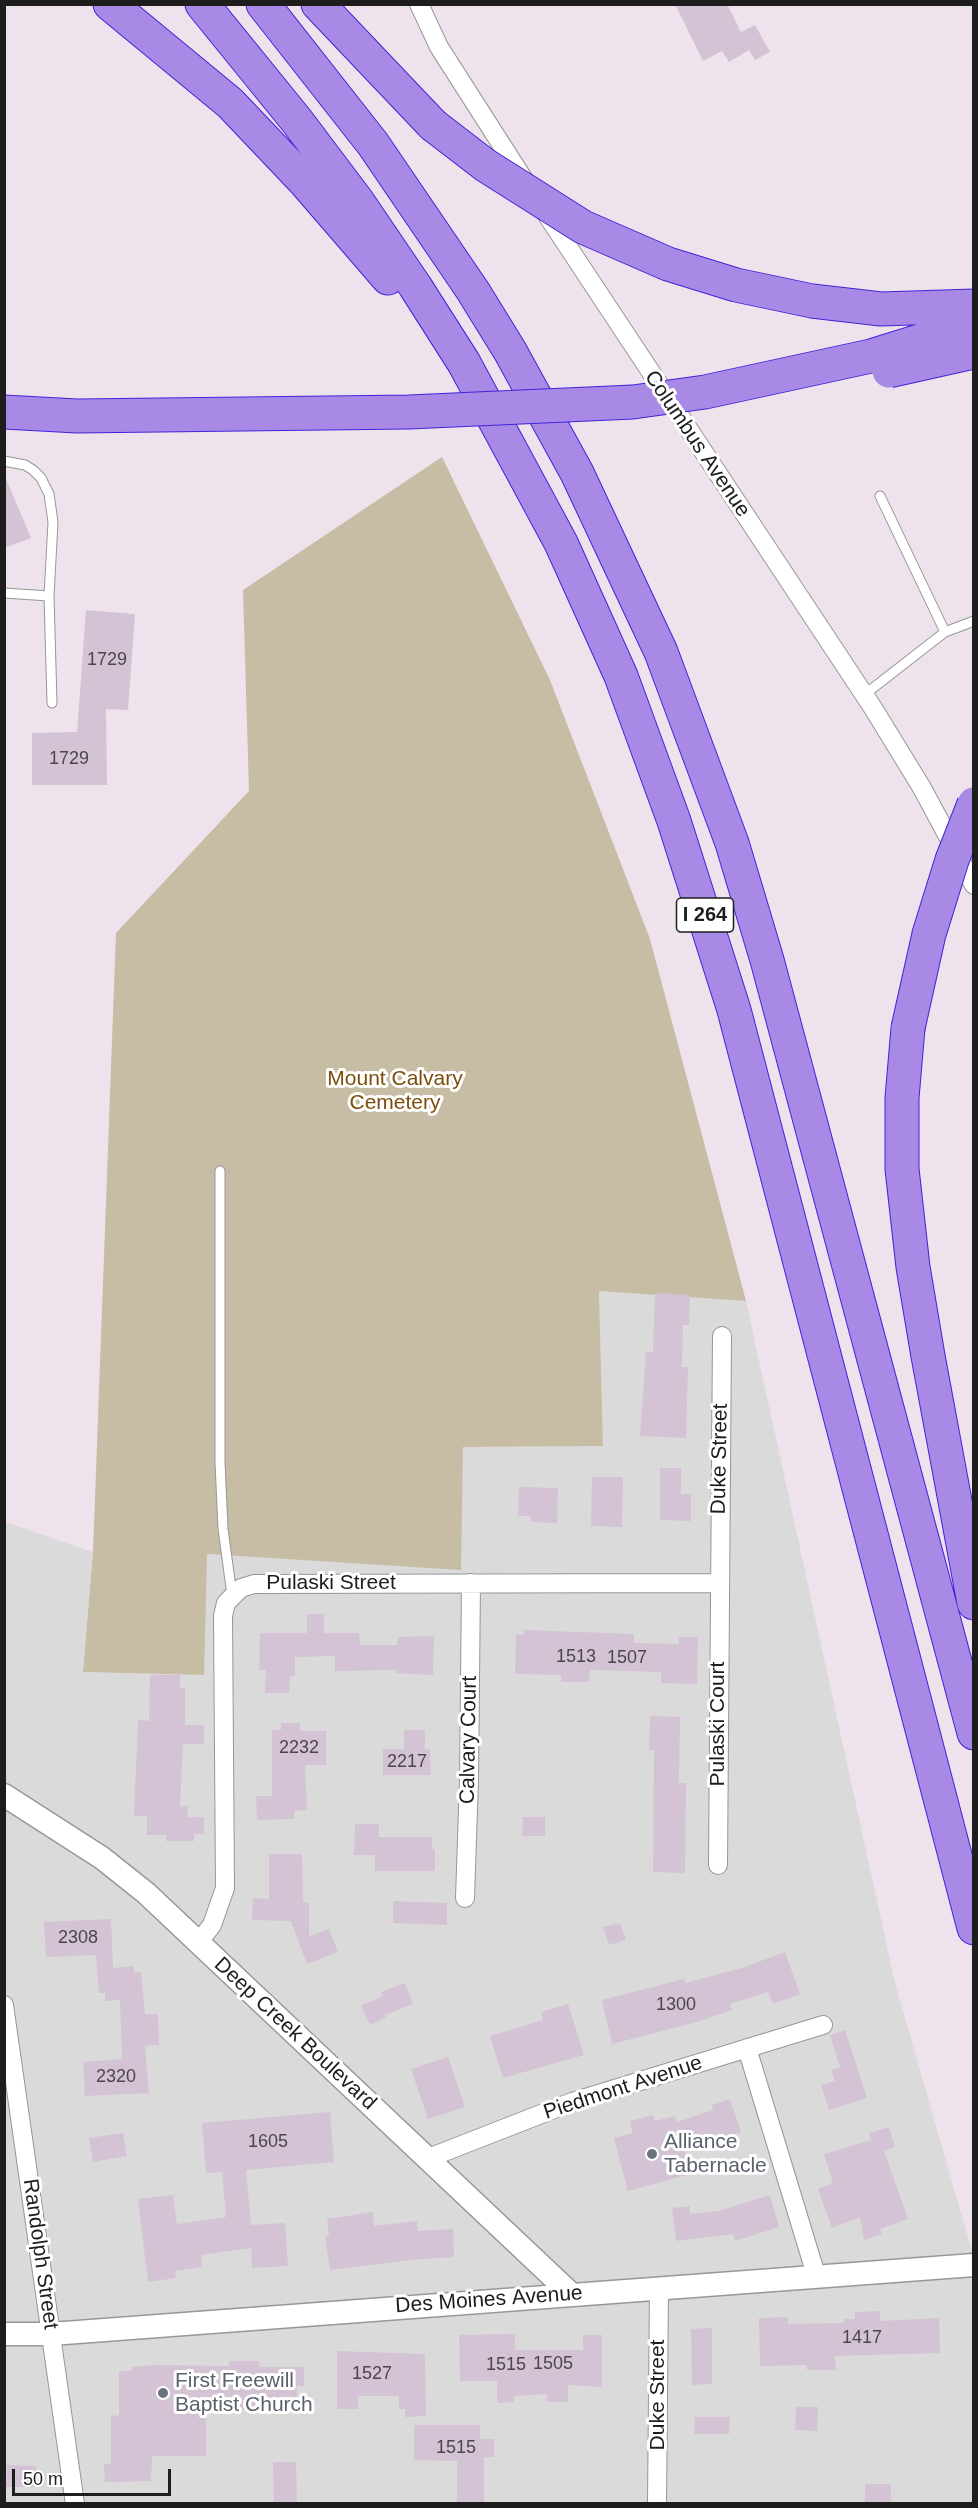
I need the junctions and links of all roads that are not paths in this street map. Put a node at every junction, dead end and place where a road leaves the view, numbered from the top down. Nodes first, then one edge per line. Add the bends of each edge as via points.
1 (110, 4) edge
2 (202, 4) edge
3 (263, 4) edge
4 (318, 4) edge
5 (419, 4) edge
6 (974, 306) edge
7 (974, 324) edge
8 (974, 352) edge
9 (464, 363) junction
10 (4, 412) edge
11 (4, 432) edge
12 (4, 461) edge
13 (880, 496) dead end
14 (4, 593) edge
15 (49, 596) junction
16 (974, 621) edge
17 (945, 632) junction
18 (864, 695) junction
19 (52, 704) dead end
20 (974, 804) edge
21 (974, 885) edge
22 (220, 1171) dead end
23 (722, 1336) dead end
24 (719, 1582) junction
25 (471, 1583) junction
26 (232, 1595) junction
27 (974, 1604) edge
28 (974, 1733) edge
29 (4, 1795) edge
30 (717, 1865) dead end
31 (465, 1898) dead end
32 (974, 1928) edge
33 (198, 1943) junction
34 (4, 2005) edge
35 (823, 2025) dead end
36 (747, 2048) junction
37 (10, 2082) edge
38 (426, 2158) junction
39 (974, 2265) edge
40 (816, 2275) junction
41 (659, 2287) junction
42 (570, 2293) junction
43 (4, 2334) edge
44 (51, 2334) junction
45 (75, 2504) edge
46 (657, 2504) edge

1 - 9 highway via 230,103
2 - 9 highway, I 264 via 358,202
3 - 28 highway, I 264 via 379,152 510,351 592,505 664,662 732,843 767,960
4 - 6 highway, bridge via 433,125 485,165 582,227 668,264 736,285 812,301 881,309
5 - 18 street, Columbus Avenue via 439,47 608,310
7 - 10 highway, bridge via 871,356 705,392 633,402 419,412 77,416
8 - 11 highway, bridge via 726,406 579,425 130,435
9 - 32 highway, I 264 via 592,609 649,750 702,904 764,1124
12 - 15 lane via 33,470 49,494 53,522
13 - 17 lane
14 - 15 lane
15 - 19 lane
16 - 17 lane
17 - 18 lane
18 - 21 street, Columbus Avenue via 922,788
20 - 27 highway, bridge via 929,934 908,1028 902,1098 904,1191 924,1334
22 - 26 lane via 220,1462 223,1529
23 - 24 street, Duke Street
24 - 25 street, Pulaski Street
24 - 30 street, Pulaski Court
25 - 26 street, Pulaski Street via 254,1584
25 - 31 street, Calvary Court
26 - 33 street via 223,1616 225,1888 212,1925
29 - 33 street, Deep Creek Boulevard via 102,1858
33 - 38 street, Deep Creek Boulevard
34 - 37 street, Randolph Street
35 - 36 street, Piedmont Avenue
36 - 38 street, Piedmont Avenue via 572,2102
36 - 40 street
37 - 44 street, Randolph Street
38 - 42 street, Deep Creek Boulevard
39 - 40 street, Des Moines Avenue
40 - 41 street, Des Moines Avenue
41 - 42 street, Des Moines Avenue
41 - 46 street, Duke Street
42 - 44 street, Des Moines Avenue
43 - 44 street, Des Moines Avenue
44 - 45 street, Randolph Street

